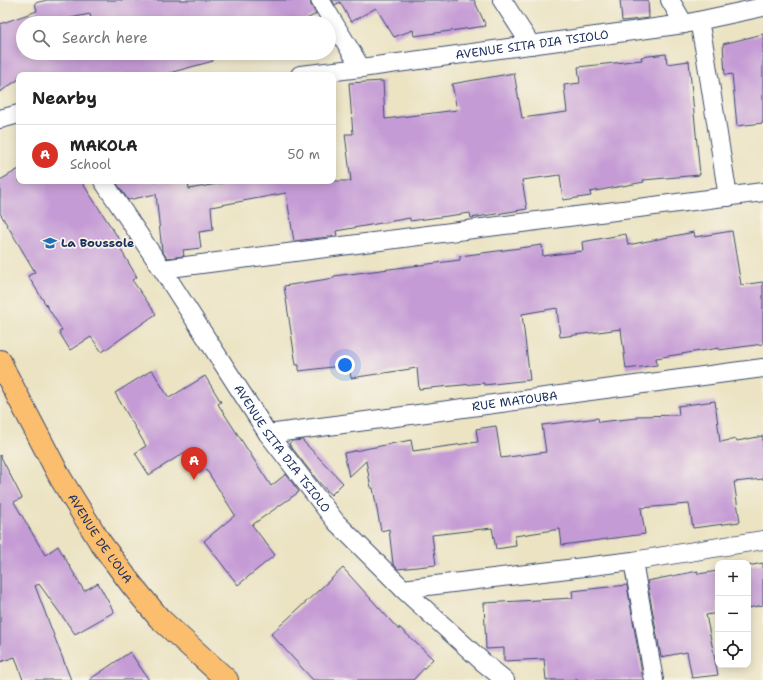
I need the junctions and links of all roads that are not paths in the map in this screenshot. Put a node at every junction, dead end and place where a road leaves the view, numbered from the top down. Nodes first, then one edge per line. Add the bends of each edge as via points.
1 (320, 0) edge
2 (502, 0) edge
3 (670, 0) edge
4 (763, 7) edge
5 (330, 16) edge
6 (692, 22) junction
7 (336, 27) edge
8 (531, 45) junction
9 (361, 68) junction
10 (326, 72) edge
11 (16, 115) edge
12 (0, 119) edge
13 (105, 184) edge
14 (763, 192) edge
15 (728, 197) junction
16 (162, 269) junction
17 (2, 366) edge
18 (763, 368) edge
19 (268, 434) junction
20 (763, 540) edge
21 (633, 561) junction
22 (403, 589) junction
23 (227, 680) edge
24 (505, 680) edge
25 (654, 680) edge

1 - 5 street
2 - 8 street
3 - 6 street
4 - 6 street, AVENUE SITA DIA TSIOLO
6 - 8 street, AVENUE SITA DIA TSIOLO
6 - 15 street via 705,52
7 - 9 street
8 - 9 street, AVENUE SITA DIA TSIOLO
9 - 10 street, AVENUE SITA DIA TSIOLO
11 - 12 street
13 - 16 street, AVENUE SITA DIA TSIOLO
14 - 15 street
15 - 16 street
16 - 19 street, AVENUE SITA DIA TSIOLO
17 - 23 main road, AVENUE DE L'OUA via 61,479 100,542 159,618
18 - 19 street, RUE MATOUBA
19 - 22 street, AVENUE SITA DIA TSIOLO via 336,522
20 - 21 street
21 - 22 street
21 - 25 street
22 - 24 street, AVENUE SITA DIA TSIOLO via 484,664

